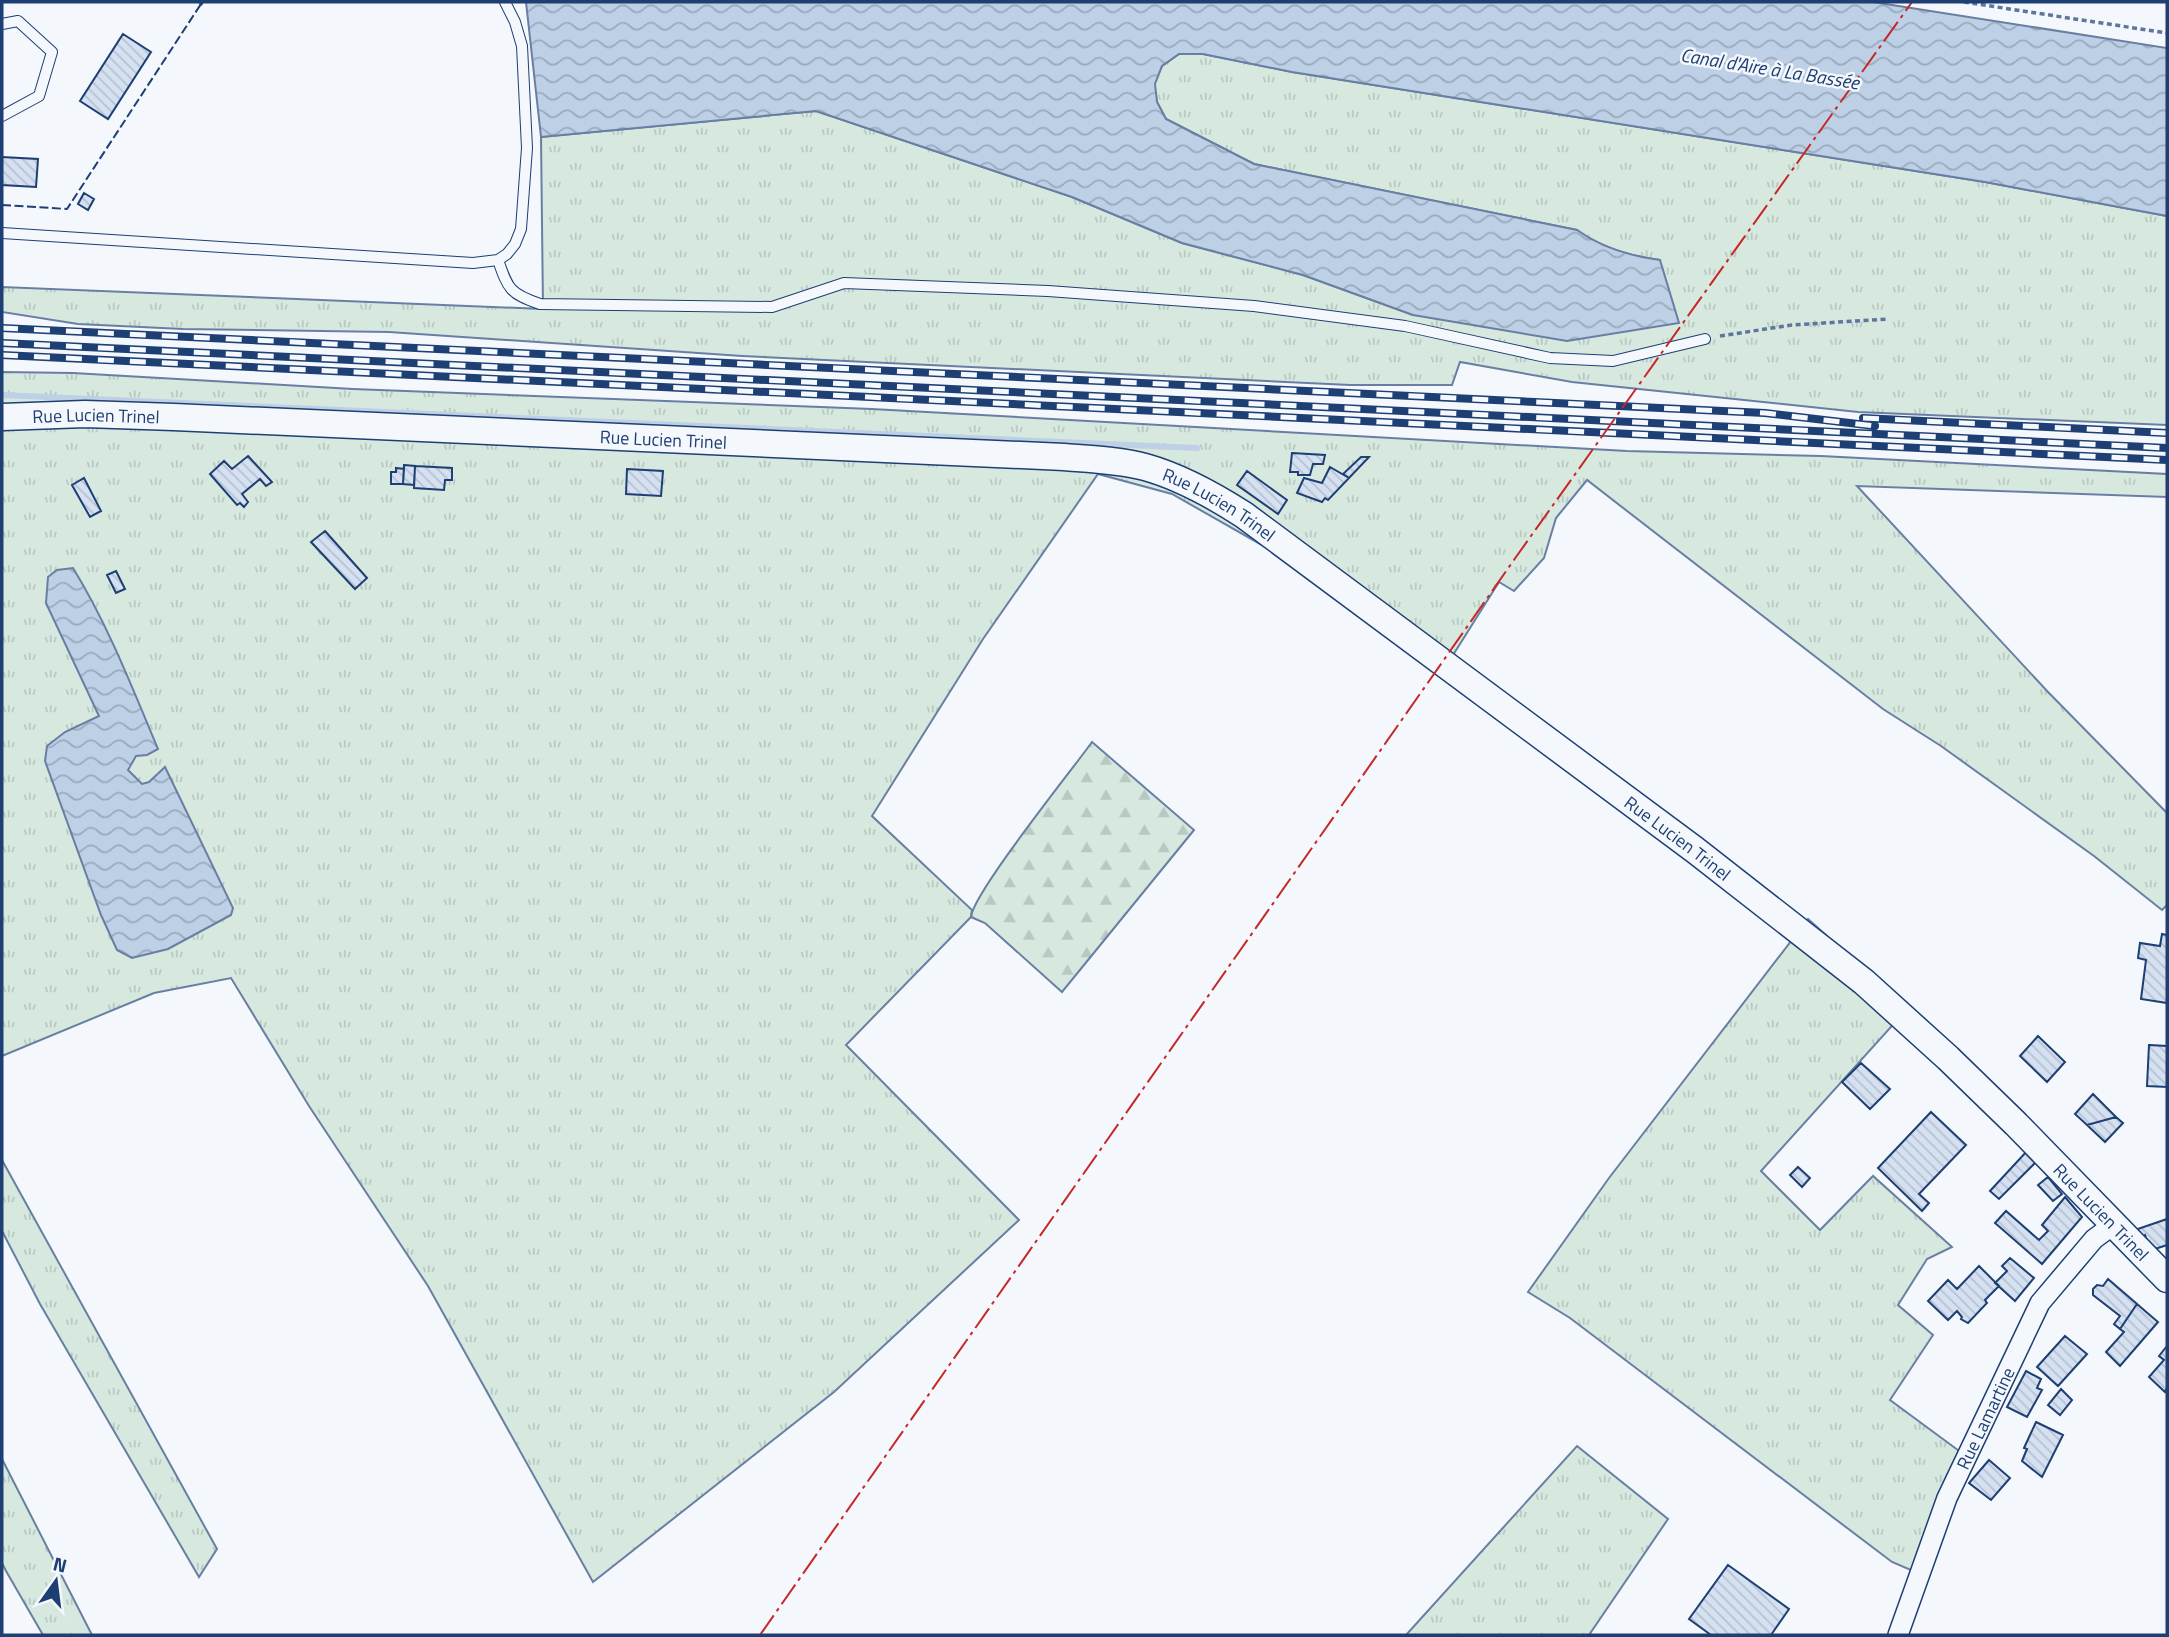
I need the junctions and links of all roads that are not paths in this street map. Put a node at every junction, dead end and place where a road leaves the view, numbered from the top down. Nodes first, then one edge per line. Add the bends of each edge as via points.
1 (505, 2) edge
2 (2, 24) edge
3 (2, 116) edge
4 (2, 233) edge
5 (498, 260) junction
6 (1705, 339) road end
7 (2, 417) edge
8 (2113, 1225) junction
9 (2167, 1279) edge
10 (1898, 1635) edge

1 - 5 lane via 522,46 527,148 521,229 515,244
2 - 3 lane via 18,21 52,52 38,96
4 - 5 lane via 473,263
5 - 6 lane via 512,292 540,304 772,307 844,283 1254,306 1405,326 1550,358 1613,361
7 - 8 street, Rue Lucien Trinel via 174,417 1064,457 1144,467 1174,477 1244,515 1695,850 1864,982 1978,1086
8 - 9 street, Rue Lucien Trinel
8 - 10 street, Rue Lamartine via 2094,1239 2040,1303 1947,1499

